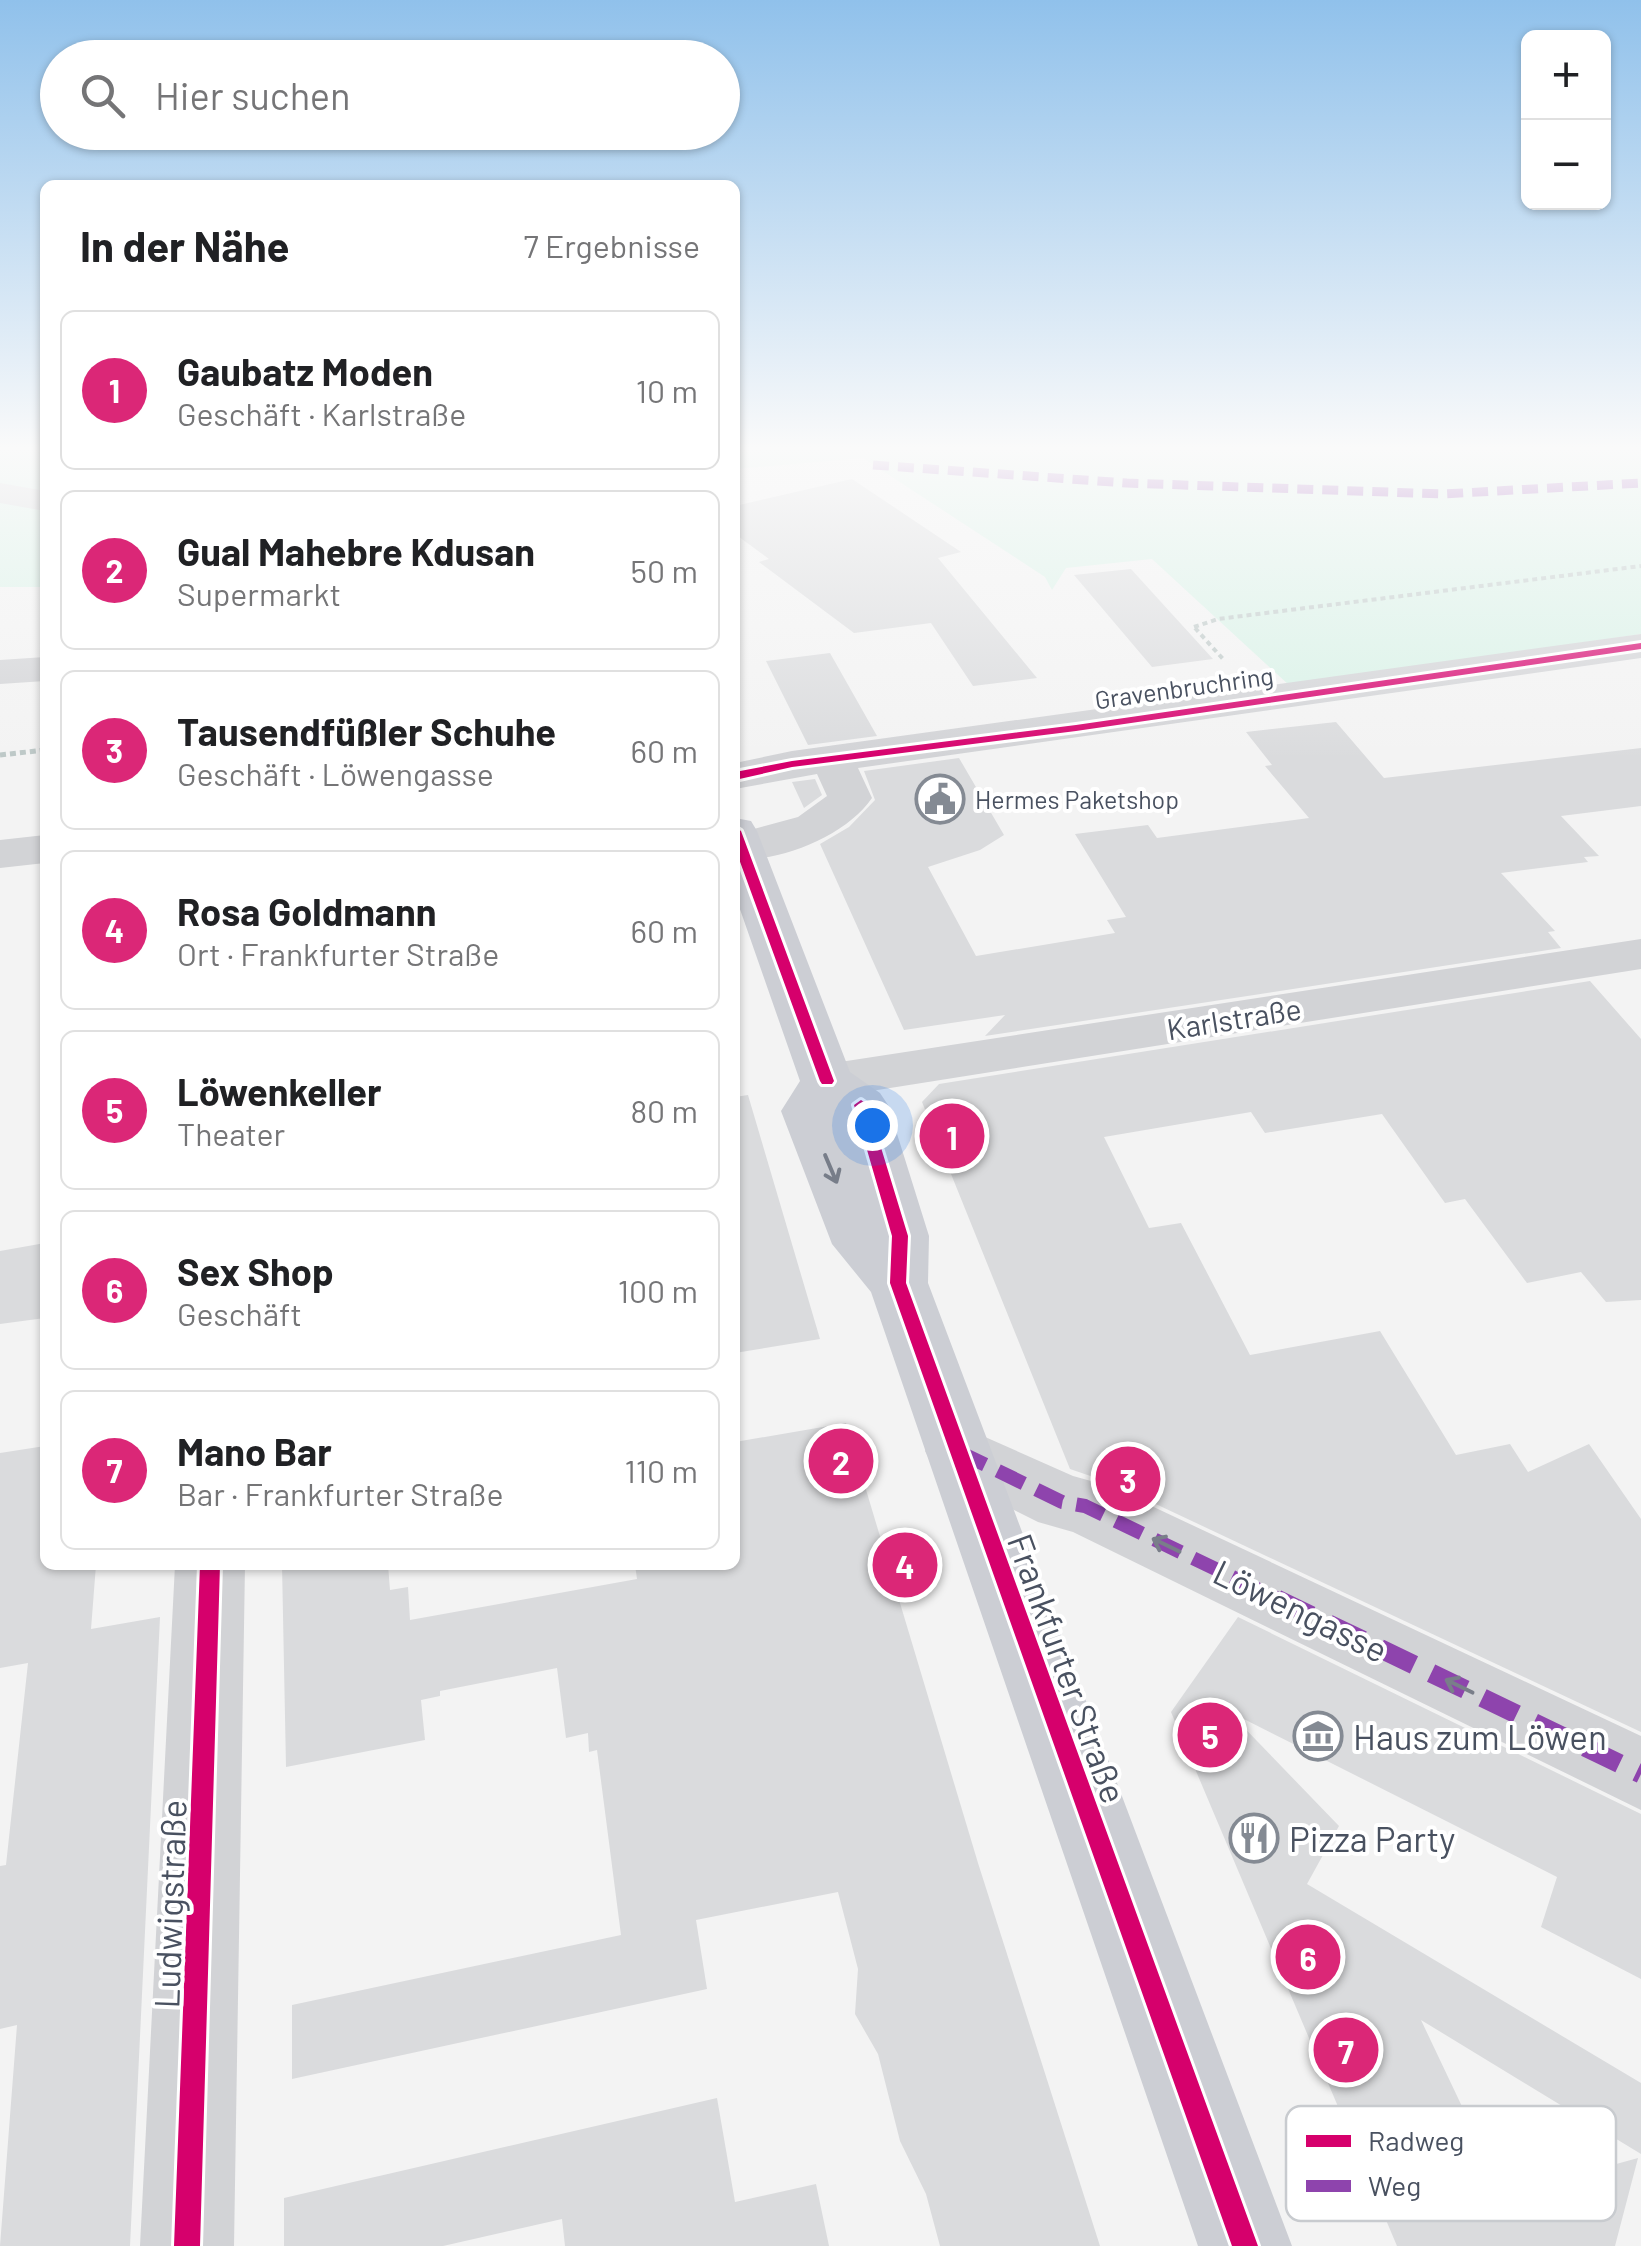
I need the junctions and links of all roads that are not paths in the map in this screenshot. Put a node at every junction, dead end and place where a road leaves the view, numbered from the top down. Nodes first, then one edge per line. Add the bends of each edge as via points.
1 (1641, 646) edge
2 (40, 670) edge
3 (0, 672) edge
4 (832, 758) junction
5 (740, 775) edge
6 (740, 838) edge
7 (740, 843) edge
8 (40, 850) edge
9 (0, 854) edge
10 (1633, 965) edge
11 (827, 1082) junction
12 (958, 1451) junction
13 (210, 1570) edge
14 (1641, 1774) edge
15 (187, 2246) edge
16 (1245, 2246) edge

1 - 4 street, Gravenbruchring
2 - 3 street
4 - 5 street, Gravenbruchring
4 - 6 street via 850,798 834,818 798,835
7 - 11 main road
8 - 9 street
10 - 11 street, Karlstraße
11 - 12 main road, Frankfurter Straße via 808,1111 862,1244 898,1282
14 -> 12 street, Löwengasse
12 - 16 main road, Frankfurter Straße
13 - 15 street, Ludwigstraße

